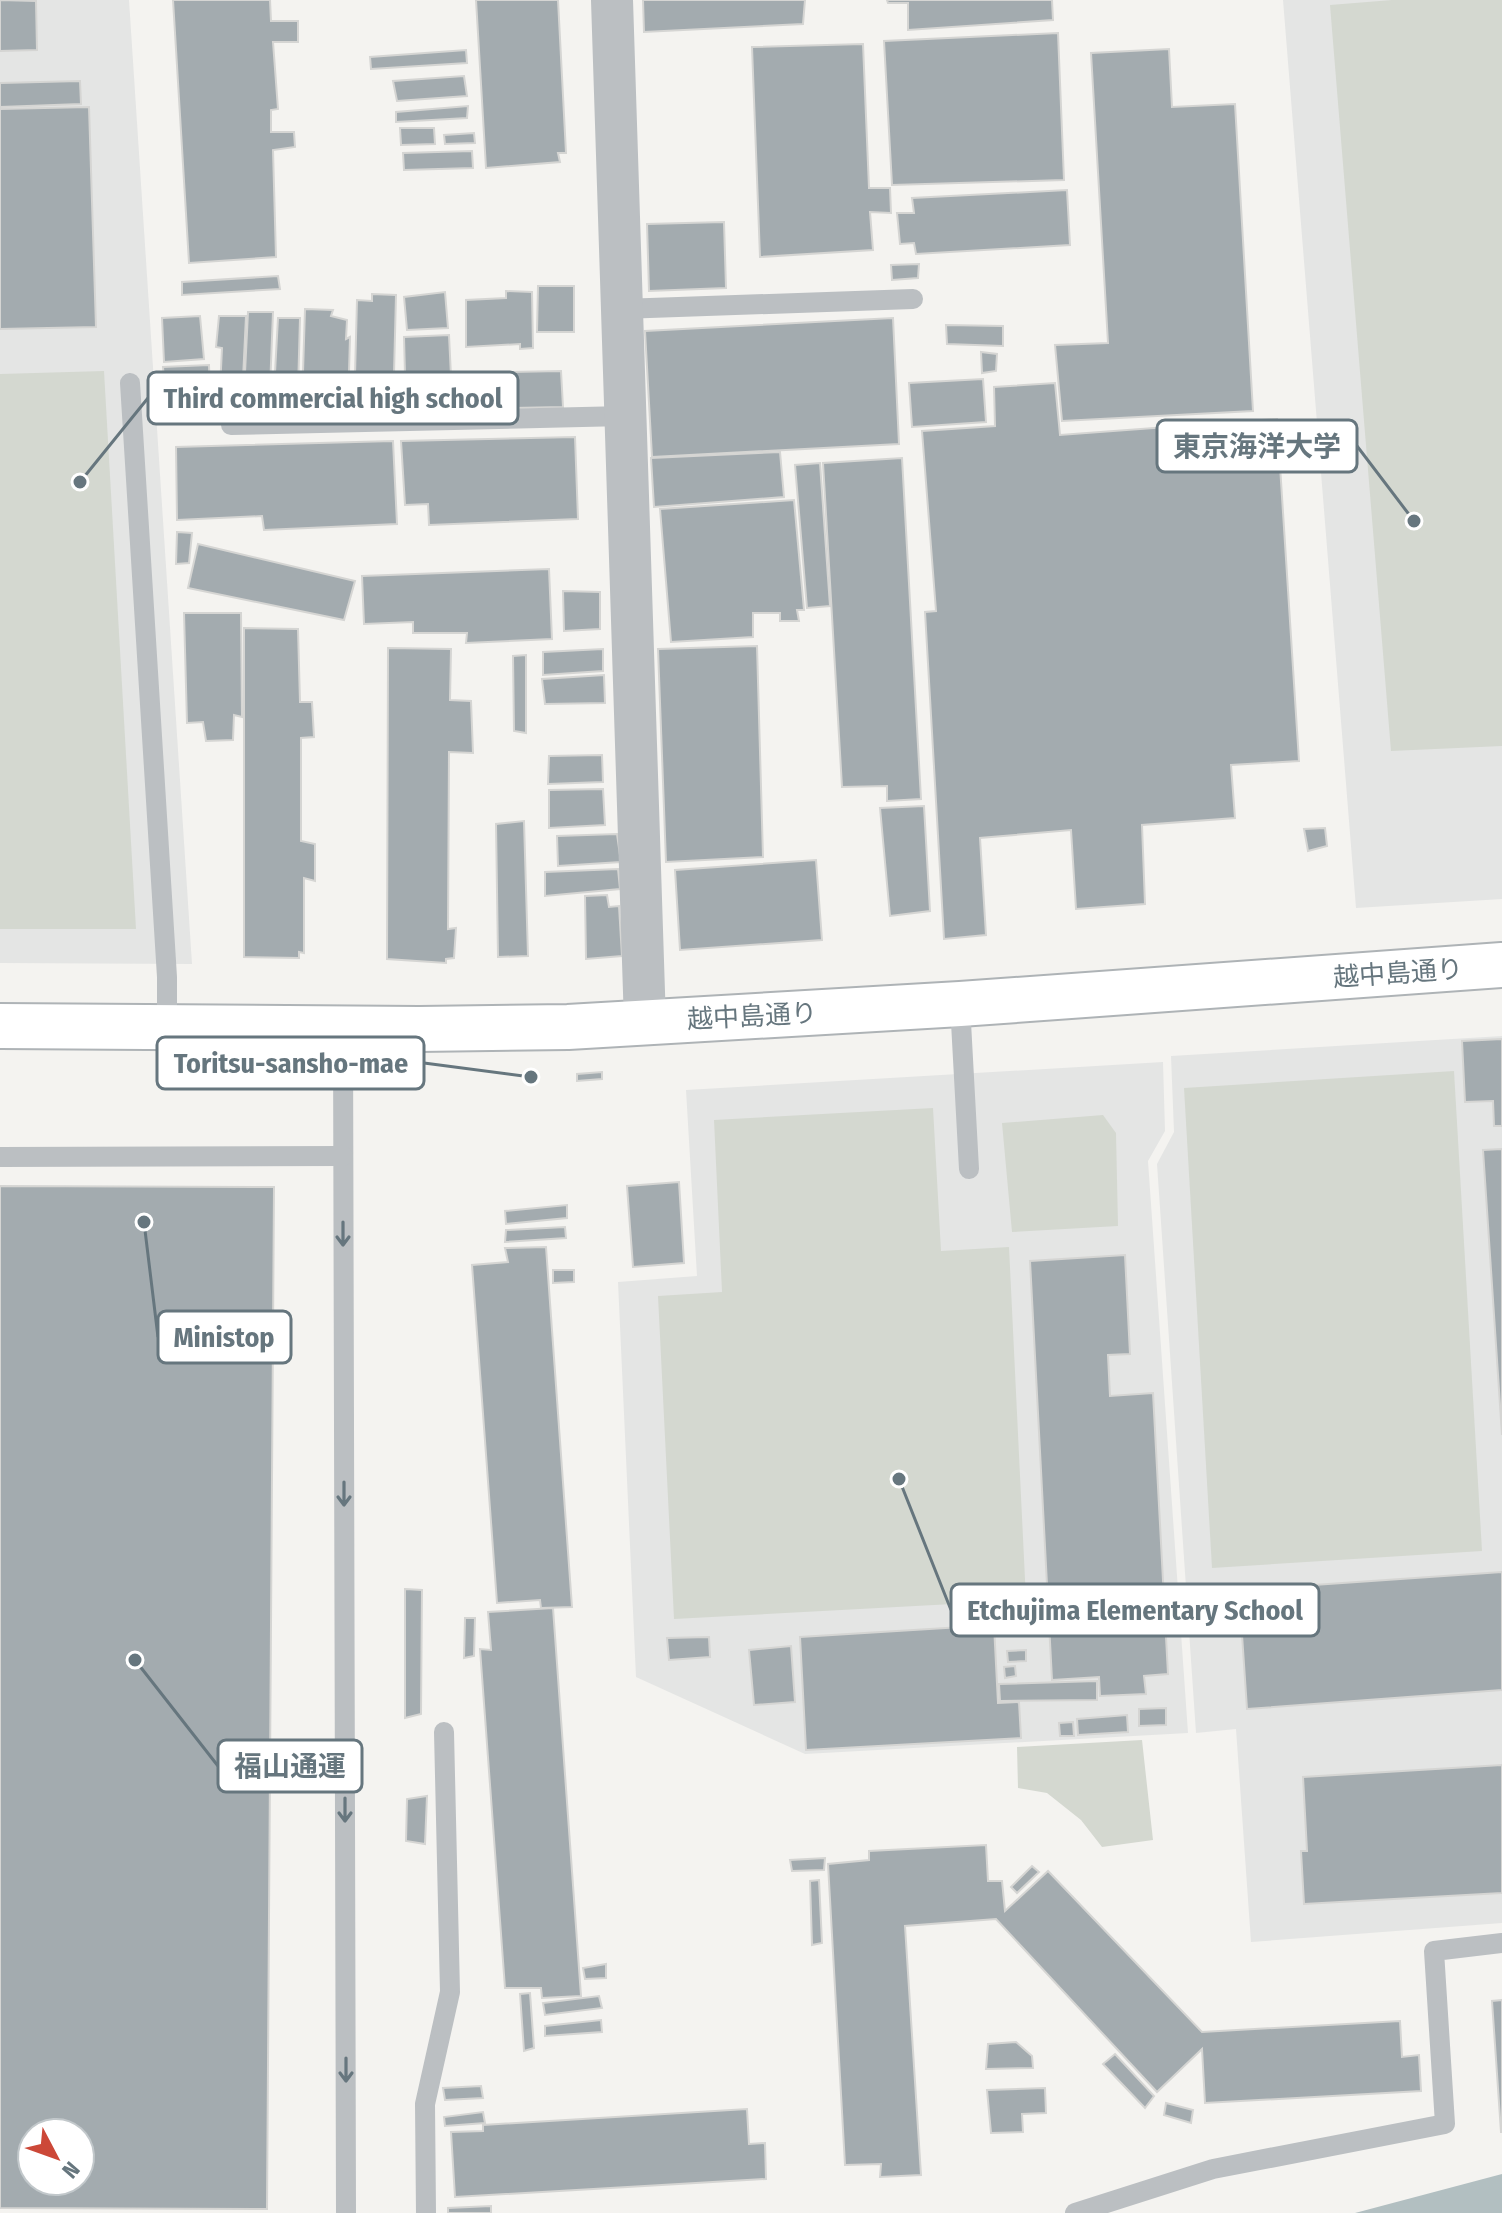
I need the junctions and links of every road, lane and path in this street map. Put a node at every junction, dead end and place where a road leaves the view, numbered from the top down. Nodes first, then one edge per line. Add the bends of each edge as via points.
1 (612, 0) edge
2 (913, 299) dead end
3 (621, 309) junction
4 (130, 383) dead end
5 (625, 416) junction
6 (231, 425) dead end
7 (1502, 965) edge
8 (960, 1004) junction
9 (645, 1023) junction
10 (0, 1026) edge
11 (167, 1027) junction
12 (343, 1028) junction
13 (343, 1156) junction
14 (0, 1157) edge
15 (969, 1169) dead end
16 (444, 1732) dead end
17 (1502, 1943) edge
18 (346, 2213) edge
19 (426, 2213) edge
20 (1075, 2213) edge

1 - 3 street
2 - 3 lane
3 - 5 street
4 - 11 lane
5 - 6 lane
5 - 9 street
7 - 8 street, 越中島通り
8 - 9 street, 越中島通り
8 - 15 lane
9 - 12 street, 越中島通り
10 - 11 street, 越中島通り
11 - 12 street, 越中島通り
12 - 13 lane
13 - 14 lane
13 -> 18 lane
16 - 19 lane via 450,1992 425,2104
17 - 20 lane via 1434,1951 1445,2124 1213,2169

